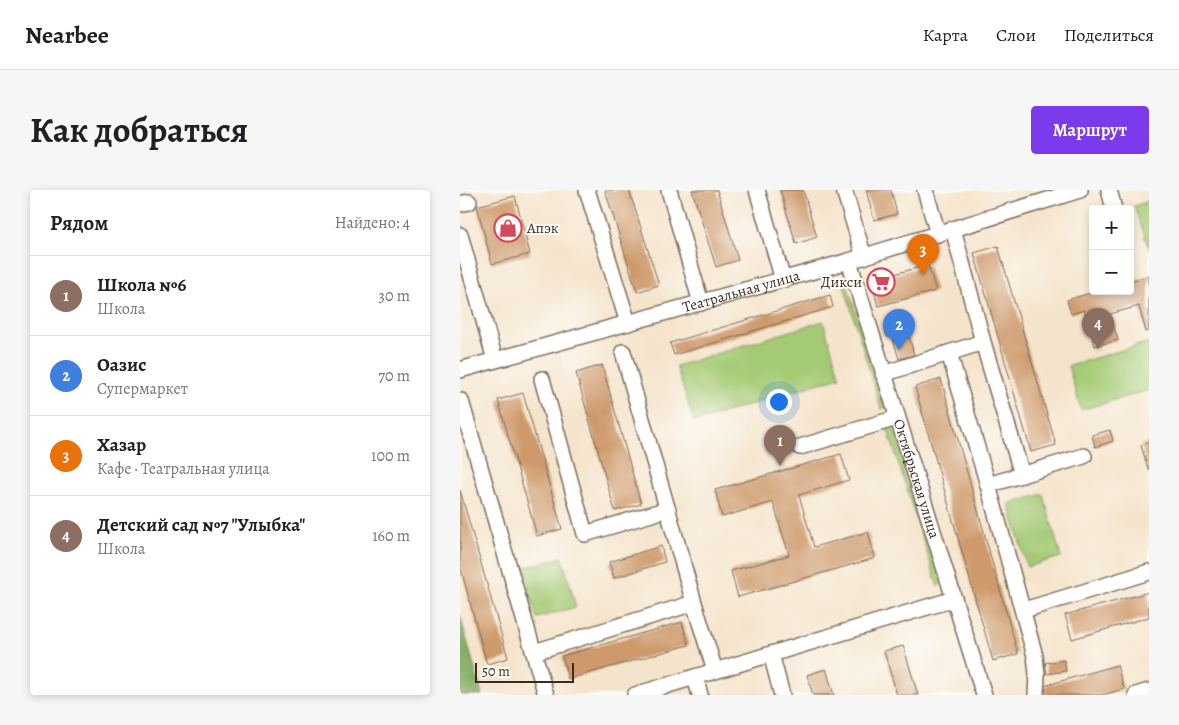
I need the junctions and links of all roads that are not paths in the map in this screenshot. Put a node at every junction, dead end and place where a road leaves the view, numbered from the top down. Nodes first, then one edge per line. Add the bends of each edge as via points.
1 (587, 190) edge
2 (669, 190) edge
3 (757, 190) edge
4 (844, 190) edge
5 (925, 190) edge
6 (1080, 190) edge
7 (1109, 190) edge
8 (1113, 205) edge
9 (946, 232) junction
10 (461, 239) edge
11 (864, 256) junction
12 (849, 261) junction
13 (783, 280) junction
14 (701, 302) junction
15 (628, 323) junction
16 (983, 342) junction
17 (624, 352) dead end
18 (949, 353) junction
19 (495, 360) junction
20 (460, 370) edge
21 (884, 374) junction
22 (542, 379) dead end
23 (461, 400) edge
24 (897, 418) junction
25 (800, 447) dead end
26 (1084, 456) dead end
27 (1022, 475) junction
28 (988, 485) junction
29 (668, 509) junction
30 (1149, 572) edge
31 (954, 599) junction
32 (694, 603) junction
33 (1024, 610) junction
34 (534, 652) junction
35 (771, 654) junction
36 (715, 671) junction
37 (695, 677) junction
38 (1149, 691) edge
39 (546, 695) edge
40 (635, 695) edge
41 (700, 695) edge
42 (782, 695) edge
43 (984, 695) edge
44 (1036, 695) edge
45 (1136, 695) edge

1 - 15 street
2 - 14 street
3 - 13 street
4 - 11 street
5 - 9 street
6 - 9 street, Театральная улица
7 - 8 street
9 - 11 street, Театральная улица
9 - 16 street
10 - 19 street
11 - 12 street, Театральная улица
12 - 13 street, Театральная улица
12 - 21 street, Октябрьская улица
13 - 14 street, Театральная улица
14 - 15 street, Театральная улица
15 - 19 street, Театральная улица
16 - 18 street
16 - 27 street
17 - 29 street
18 - 21 street
18 - 28 street
19 - 20 street, Театральная улица
21 - 24 street, Октябрьская улица
22 - 29 street via 585,534
23 - 34 street
24 - 25 street
24 - 31 street, Октябрьская улица
26 - 27 street
27 - 28 street
28 - 33 street
29 - 32 street
30 - 33 street
31 - 35 street
31 - 43 street, Октябрьская улица
32 - 34 street
32 - 36 street
33 - 44 street via 1036,656
34 - 39 street
35 - 36 street
35 - 42 street
36 - 37 street
37 - 40 street
37 - 41 street
38 - 45 street

